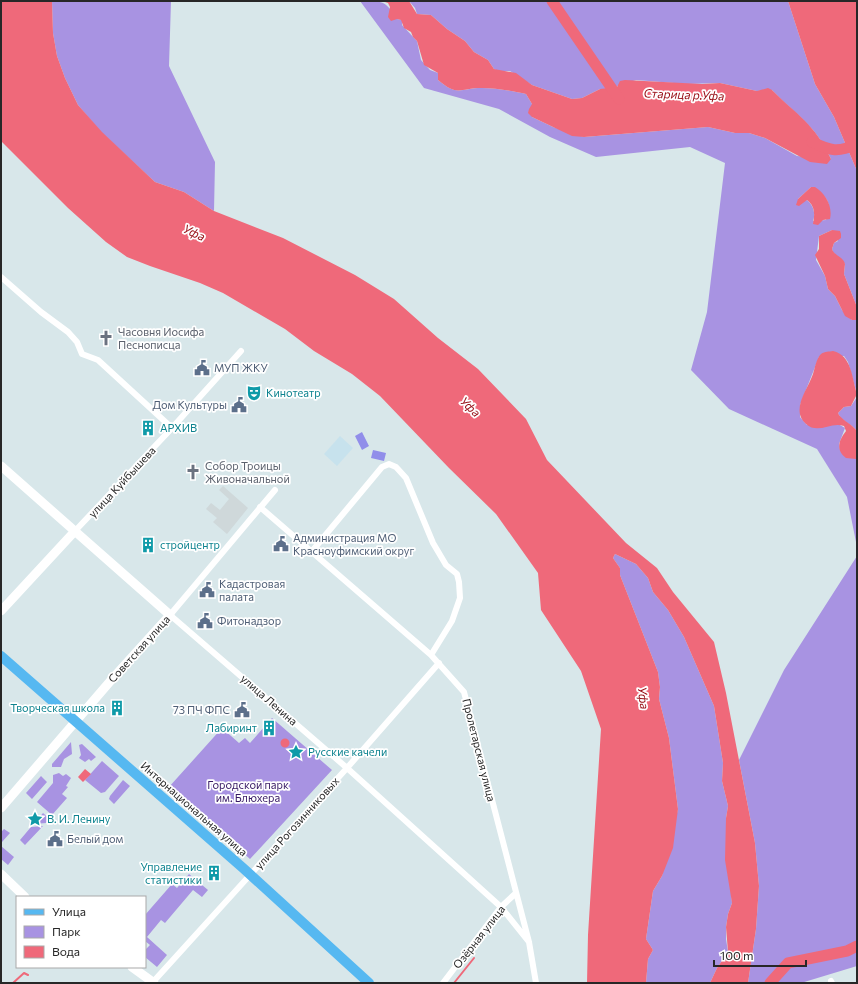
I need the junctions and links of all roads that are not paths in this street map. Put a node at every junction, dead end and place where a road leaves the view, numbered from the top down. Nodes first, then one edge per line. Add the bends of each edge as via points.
1 (1, 277) edge
2 (240, 350) dead end
3 (172, 428) junction
4 (1, 466) edge
5 (275, 490) dead end
6 (260, 507) junction
7 (75, 531) junction
8 (313, 550) junction
9 (1, 611) edge
10 (170, 615) junction
11 (431, 655) junction
12 (1, 656) edge
13 (439, 663) junction
14 (76, 722) junction
15 (347, 768) junction
16 (1, 808) edge
17 (1, 874) edge
18 (250, 875) junction
19 (516, 893) junction
20 (24, 896) edge
21 (501, 907) junction
22 (528, 942) junction
23 (133, 968) edge
24 (154, 983) edge
25 (369, 983) edge
26 (443, 983) edge
27 (536, 983) edge

1 - 3 street via 40,312 68,332 77,342 82,354 98,360
2 - 3 street, улица Куйбышева
3 - 7 street, улица Куйбышева
4 - 7 main road, улица Ленина
5 - 6 street, Советская улица
6 - 8 street, Пролетарская улица
6 - 10 street, Советская улица
7 - 9 main road, улица Куйбышева
7 - 10 main road, улица Ленина
8 - 11 street, Пролетарская улица
8 - 11 street via 382,466 392,465 406,478 433,543 446,565 457,574 459,582 460,598 452,621
10 - 14 main road, Советская улица
10 - 15 street, улица Ленина
11 - 13 street, Пролетарская улица
12 - 14 main road, Интернациональная улица
13 - 15 street, улица Рогозинниковых
13 - 19 street, Пролетарская улица via 464,692
14 - 16 main road, Советская улица
14 - 18 main road, Интернациональная улица
15 - 18 street, улица Рогозинниковых
15 - 21 street, улица Ленина
17 - 20 main road
18 - 24 street, улица Рогозинниковых
18 - 25 main road, Интернациональная улица
19 - 21 street, Озёрная улица
19 - 22 street, Пролетарская улица
21 - 22 street, улица Ленина
21 - 26 street, Озёрная улица
22 - 27 street, Пролетарская улица
23 - 24 main road

